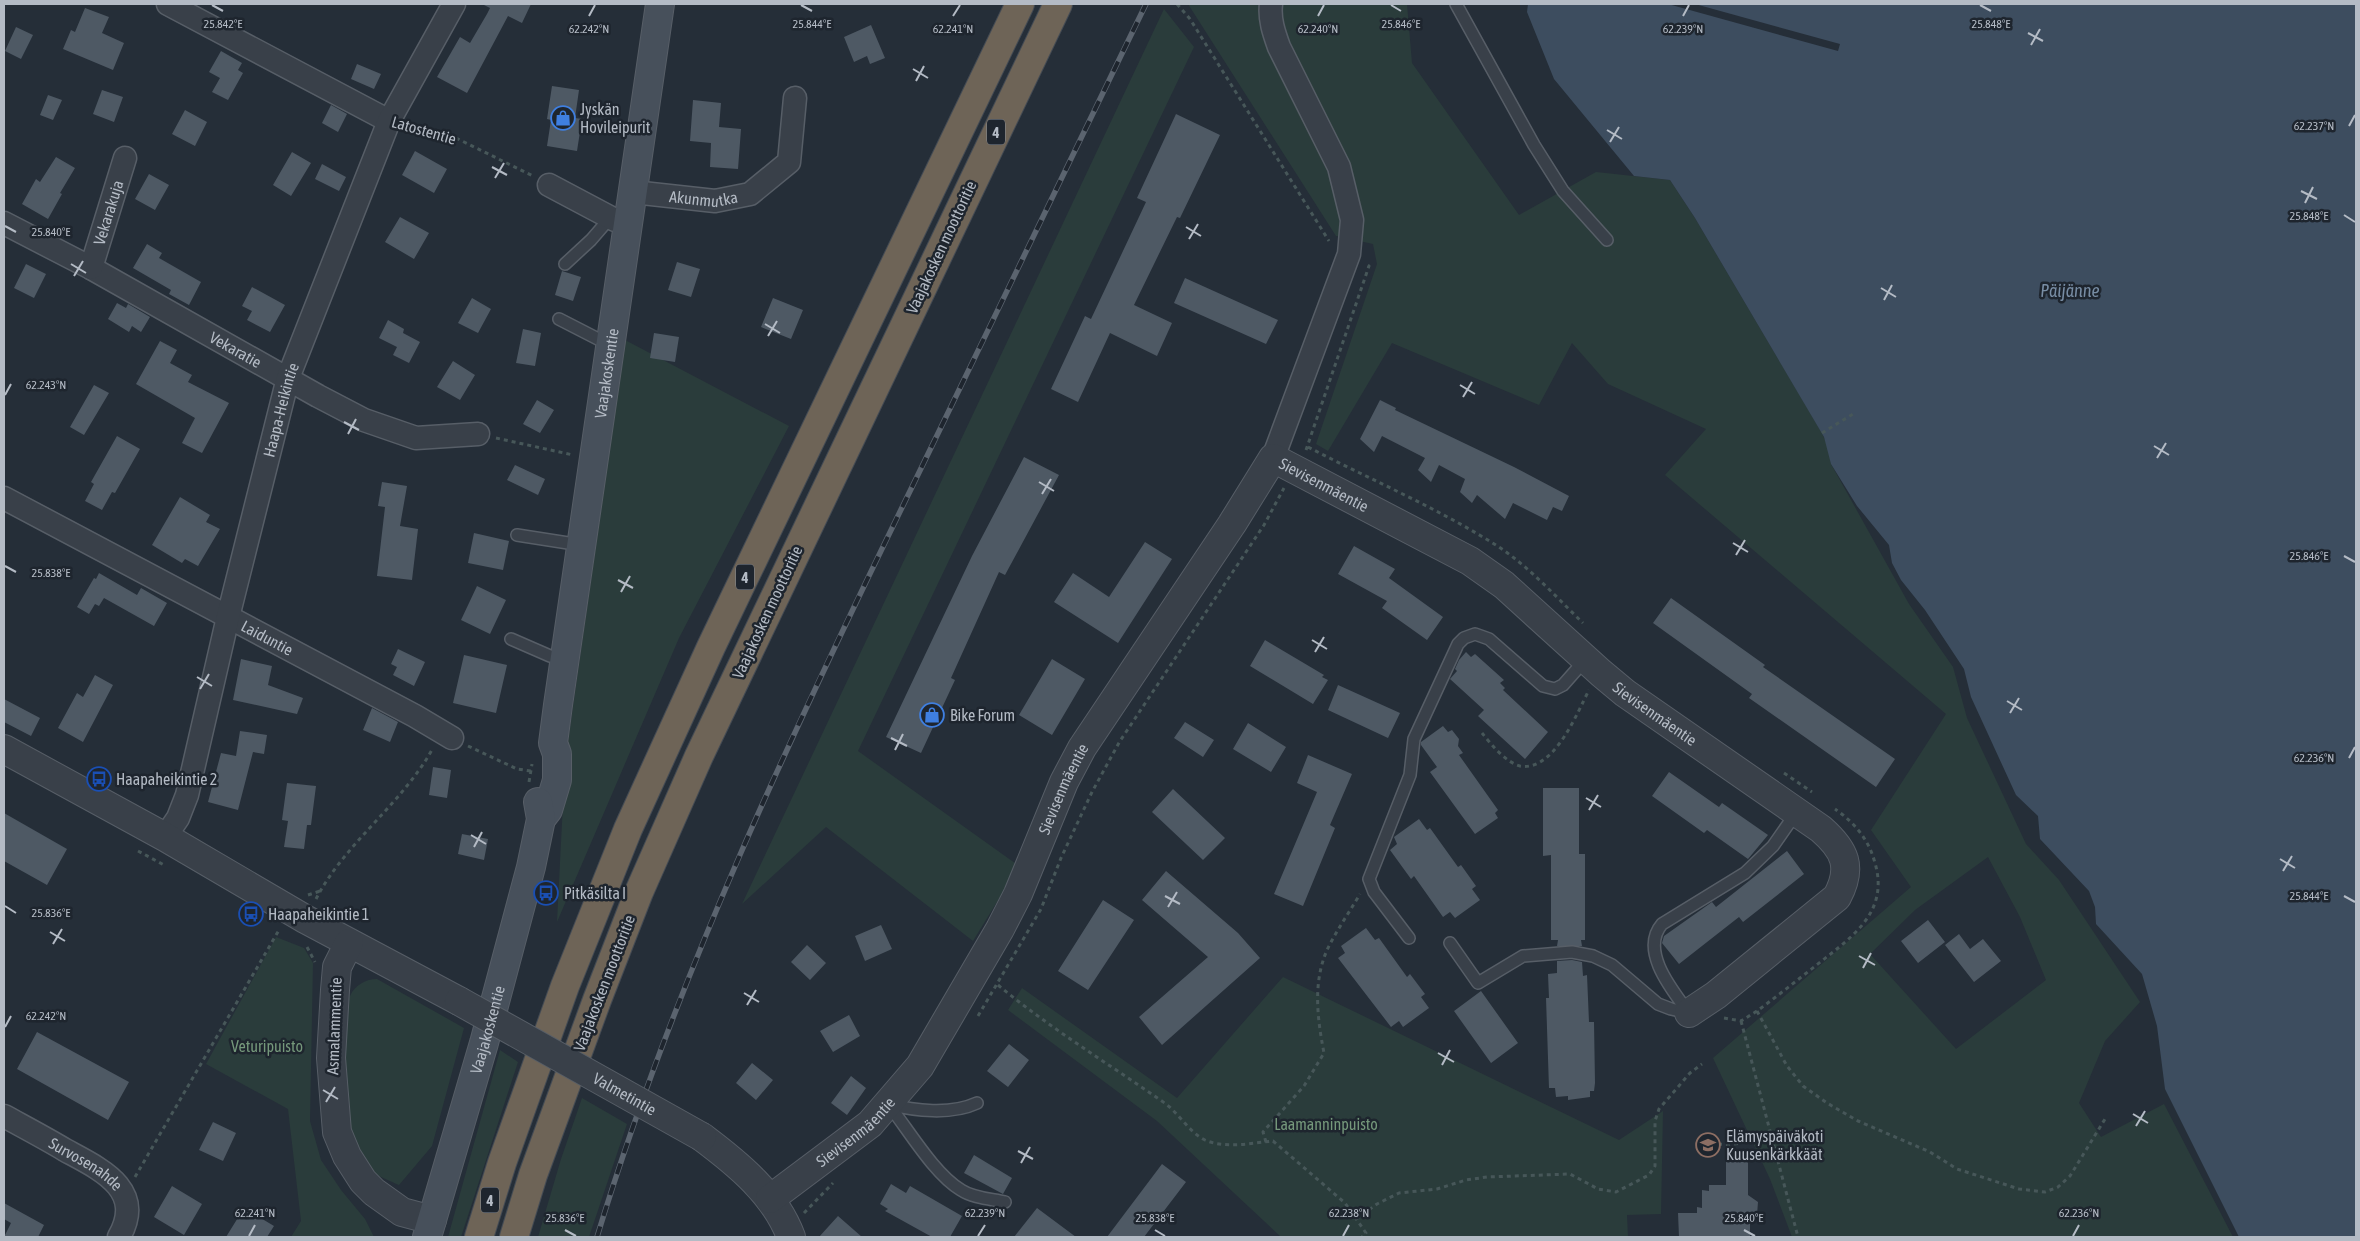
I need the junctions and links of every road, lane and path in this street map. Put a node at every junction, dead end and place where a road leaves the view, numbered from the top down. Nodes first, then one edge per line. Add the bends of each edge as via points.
1 (168, 4) edge
2 (454, 4) edge
3 (660, 4) edge
4 (1020, 4) edge
5 (1058, 4) edge
6 (1177, 4) edge
7 (1271, 4) edge
8 (1456, 4) edge
9 (795, 98) dead end
10 (389, 122) junction
11 (125, 158) dead end
12 (549, 185) joint
13 (633, 192) junction
14 (619, 220) junction
15 (4, 223) edge
16 (1607, 240) dead end
17 (1349, 254) junction
18 (565, 264) dead end
19 (90, 268) junction
20 (559, 319) dead end
21 (610, 340) junction
22 (288, 378) junction
23 (1853, 414) dead end
24 (1822, 433) dead end
25 (478, 434) joint
26 (563, 454) dead end
27 (1284, 464) junction
28 (4, 498) edge
29 (517, 535) dead end
30 (581, 545) junction
31 (228, 617) junction
32 (511, 639) dead end
33 (565, 658) junction
34 (1593, 666) junction
35 (1482, 733) dead end
36 (447, 735) junction
37 (4, 749) edge
38 (531, 771) dead end
39 (1796, 812) junction
40 (165, 837) junction
41 (132, 847) dead end
42 (166, 866) dead end
43 (1370, 879) junction
44 (273, 924) dead end
45 (293, 930) junction
46 (1409, 938) dead end
47 (349, 943) junction
48 (1450, 944) dead end
49 (317, 967) dead end
50 (998, 985) junction
51 (1757, 1012) dead end
52 (1689, 1013) junction
53 (1741, 1021) dead end
54 (973, 1024) dead end
55 (1702, 1064) dead end
56 (977, 1103) dead end
57 (888, 1104) junction
58 (4, 1116) edge
59 (2105, 1119) dead end
60 (1770, 1134) junction
61 (1266, 1142) junction
62 (1718, 1144) dead end
63 (840, 1176) dead end
64 (120, 1187) junction
65 (770, 1199) junction
66 (1005, 1202) dead end
67 (1356, 1219) junction
68 (430, 1229) edge
69 (789, 1233) edge
70 (118, 1237) edge
71 (479, 1237) edge
72 (514, 1237) edge
73 (1362, 1237) edge
74 (1798, 1237) edge

1 - 10 street, Latostentie
2 - 10 street, Haapa-Heikintie
3 - 13 main road, Vaajakoskentie
4 - 71 highway, Vaajakosken moottoritie / 4 via 711,647 628,829 565,986
5 - 72 highway, Vaajakosken moottoritie / 4 via 698,756 608,973
6 - 17 path via 1190,19 1329,241
7 - 17 street via 1273,29 1279,47 1339,168 1352,220
8 - 16 lane via 1563,192
9 - 13 street, Akunmutka via 789,162 750,194 715,201
10 - 12 path, Latostentie via 406,123 458,139
10 - 22 street, Haapa-Heikintie
11 - 19 street, Vekarakuja
12 - 14 street
13 - 14 main road, Vaajakoskentie
14 - 18 lane
14 - 21 main road, Vaajakoskentie
15 - 19 street, Vekaratie
17 - 27 street
17 - 27 path via 1369,266 1308,447
19 - 22 street, Vekaratie
20 - 21 lane via 598,339
21 - 30 main road, Vaajakoskentie
22 - 25 street, Vekaratie via 364,420 409,436
22 - 31 street, Haapa-Heikintie
23 - 24 path
25 - 26 path
27 - 34 street, Sievisenmäentie via 1470,561 1504,585
27 - 50 path via 1264,525 1120,741 1092,792 1041,909
27 - 57 street, Sievisenmäentie via 1232,524 1082,748 1000,929 920,1066
28 - 31 street, Laiduntie
29 - 30 lane
30 - 33 main road, Vaajakoskentie
31 - 36 street, Laiduntie
31 - 40 street, Haapa-Heikintie via 187,795 178,818
32 - 33 lane via 550,656
33 - 68 main road, Vaajakoskentie via 553,743 557,754 557,780 548,810 540,819 531,867 484,1043
34 - 35 path via 1591,686 1564,737 1539,761 1520,766 1495,749
34 - 39 street, Sievisenmäentie via 1625,693
34 - 43 lane via 1554,689 1543,686 1489,639 1475,634 1464,638 1458,644 1414,739 1410,776
36 - 38 path via 517,769
36 - 45 path via 337,867
37 - 40 street
39 - 52 lane via 1772,846 1745,873 1662,924 1655,932 1654,945 1666,981
39 - 52 street, Sievisenmäentie via 1833,840 1844,858 1846,875 1842,888 1822,911
40 - 45 street
41 - 42 path
43 - 46 lane via 1374,892
43 - 61 path via 1329,945 1318,984 1318,1024 1324,1053 1304,1086 1263,1132
44 - 45 path, Asmalammentie
45 - 47 street
45 - 49 path, Asmalammentie via 313,955
45 - 64 path via 135,1177
47 - 65 street, Valmetintie, bridge via 408,972 702,1137 740,1165
47 - 68 street, Asmalammentie via 337,967 334,990 331,1058 337,1132 363,1181 374,1192
48 - 52 lane via 1478,983 1523,956 1572,952 1593,956 1612,965 1658,1004
50 - 54 path
50 - 61 path via 1034,1015 1169,1106 1194,1133 1221,1144
51 - 59 path via 1787,1066 1803,1086 1827,1103 1858,1121 1930,1152 1957,1169 2019,1189 2045,1192 2058,1187 2070,1176
53 - 60 path
55 - 67 path via 1659,1109 1655,1121 1655,1166 1649,1175 1616,1192 1598,1189 1570,1174 1487,1177 1399,1194
56 - 57 lane via 966,1108 929,1110
57 - 65 street, Sievisenmäentie via 870,1124
57 - 66 lane via 954,1186 975,1196
58 - 64 street, Survosenahde via 106,1173
60 - 62 path via 1745,1142
60 - 74 path
61 - 67 path via 1273,1141 1345,1202
63 - 69 path
64 - 70 street, Survosenahde via 128,1208 124,1228
65 - 69 street, Valmetintie
67 - 73 path via 1366,1232

